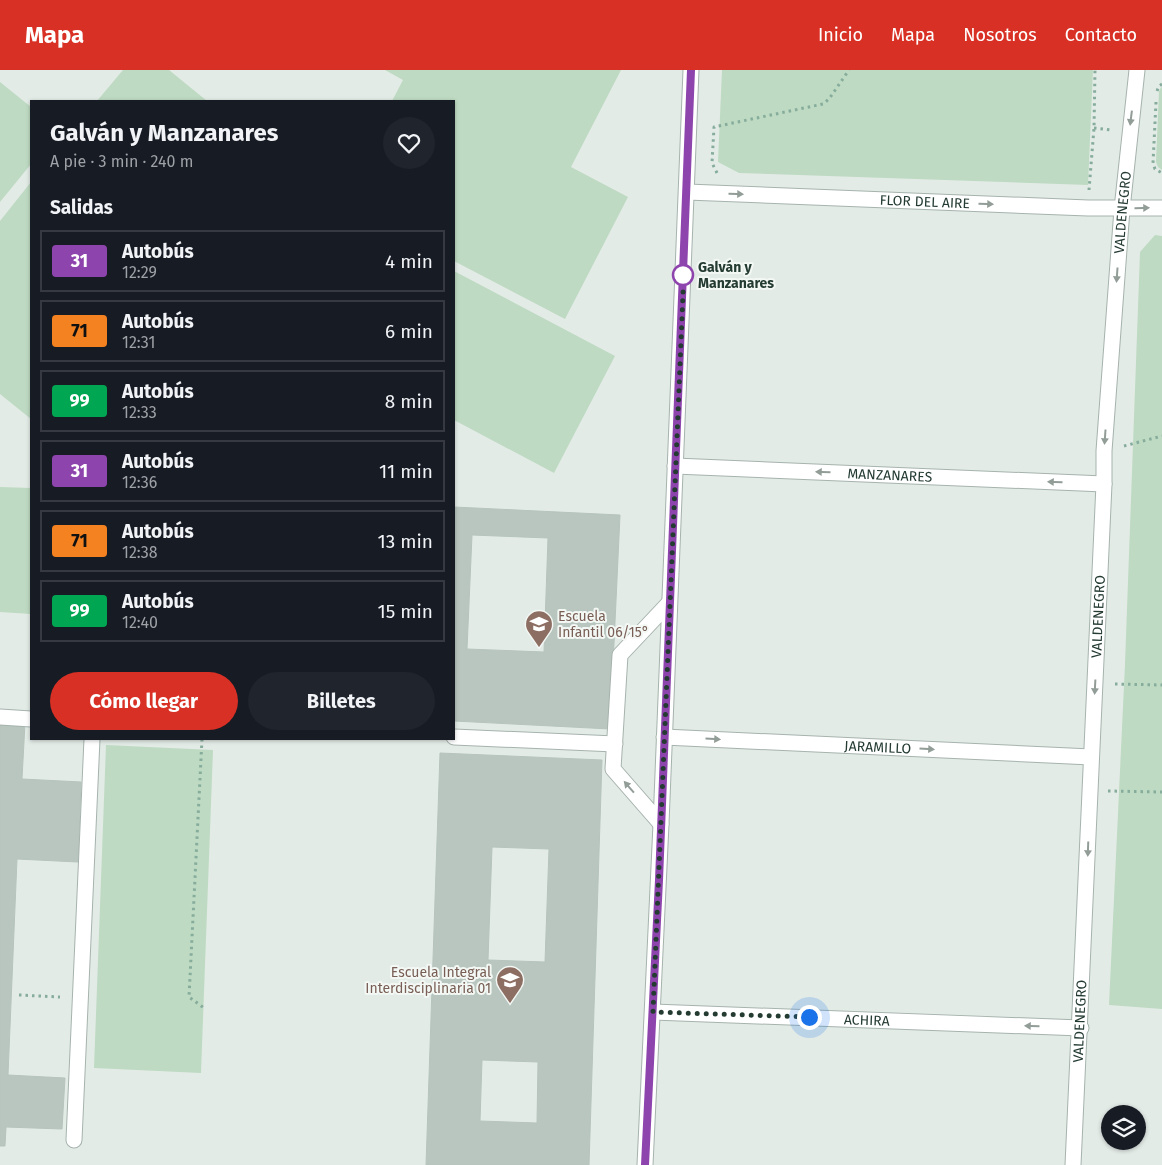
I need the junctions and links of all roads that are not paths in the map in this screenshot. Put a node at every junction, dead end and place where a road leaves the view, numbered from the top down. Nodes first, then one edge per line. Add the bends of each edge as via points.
1 (691, 70) edge
2 (1137, 70) edge
3 (687, 192) junction
4 (1162, 208) edge
5 (1122, 209) junction
6 (675, 466) junction
7 (1104, 484) junction
8 (669, 603) junction
9 (0, 717) edge
10 (30, 719) edge
11 (664, 737) junction
12 (455, 738) edge
13 (92, 740) edge
14 (615, 744) junction
15 (1091, 757) junction
16 (661, 824) junction
17 (653, 1012) junction
18 (1081, 1028) junction
19 (74, 1140) dead end
20 (645, 1165) edge
21 (1073, 1165) edge

1 - 3 street
2 -> 5 street, VALDENEGRO
3 -> 5 street, FLOR DEL AIRE
3 - 6 street
5 -> 4 street, FLOR DEL AIRE
5 -> 7 street, VALDENEGRO
7 -> 6 street, MANZANARES
6 - 8 street
7 -> 15 street, VALDENEGRO
8 - 11 street
8 - 14 street via 620,655
9 - 10 street
11 -> 15 street, JARAMILLO
11 - 16 street
12 - 14 street
13 - 19 street
16 -> 14 street via 613,768
15 -> 18 street, VALDENEGRO
16 - 17 street
18 -> 17 street, ACHIRA
17 - 20 street
18 - 21 street, VALDENEGRO

